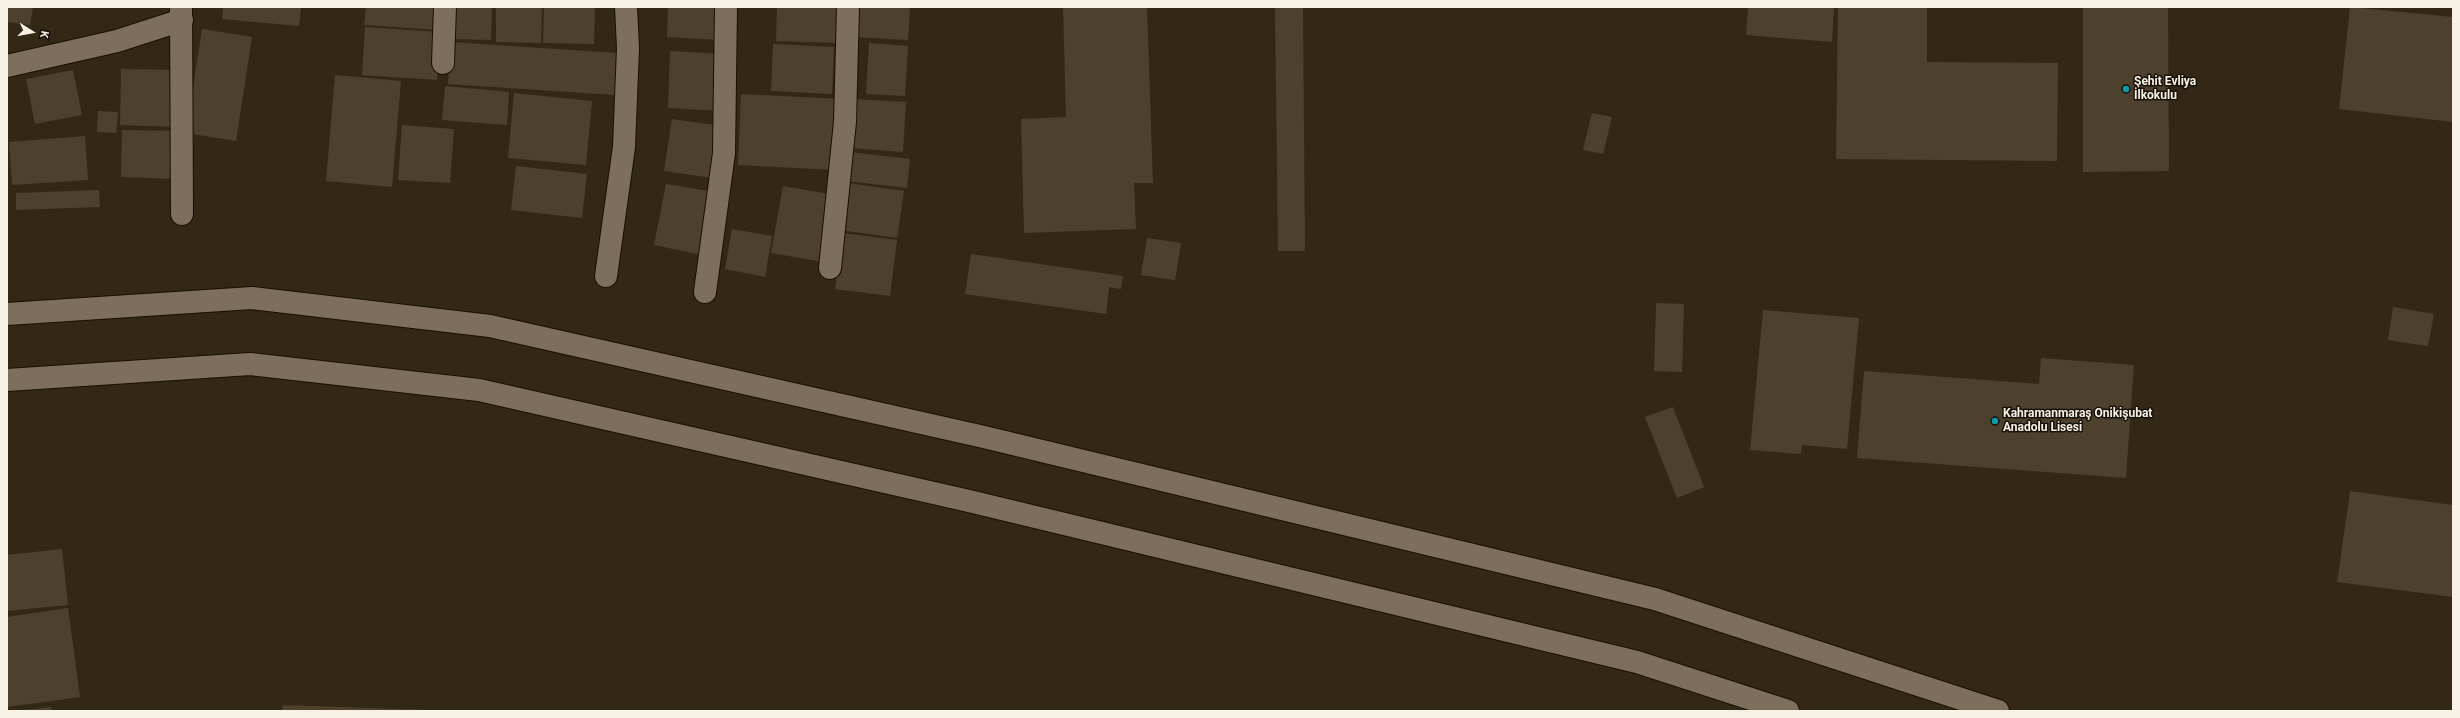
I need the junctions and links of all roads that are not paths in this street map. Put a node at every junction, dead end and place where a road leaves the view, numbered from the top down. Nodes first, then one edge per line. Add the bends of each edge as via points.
1 (445, 7) edge
2 (626, 7) edge
3 (726, 7) edge
4 (848, 7) edge
5 (182, 13) edge
6 (443, 63) dead end
7 (7, 66) edge
8 (182, 214) dead end
9 (830, 268) dead end
10 (606, 276) dead end
11 (705, 292) dead end
12 (7, 314) edge
13 (7, 380) edge
14 (1788, 711) edge
15 (1998, 711) edge

1 - 6 main road
2 - 10 main road via 628,48 624,147
3 - 11 main road via 724,153
4 - 9 main road via 845,122
5 - 7 main road via 117,41
5 - 8 main road
12 - 15 main road via 252,298 490,326 984,437 1655,599
13 - 14 main road via 250,364 479,390 977,503 1630,660

